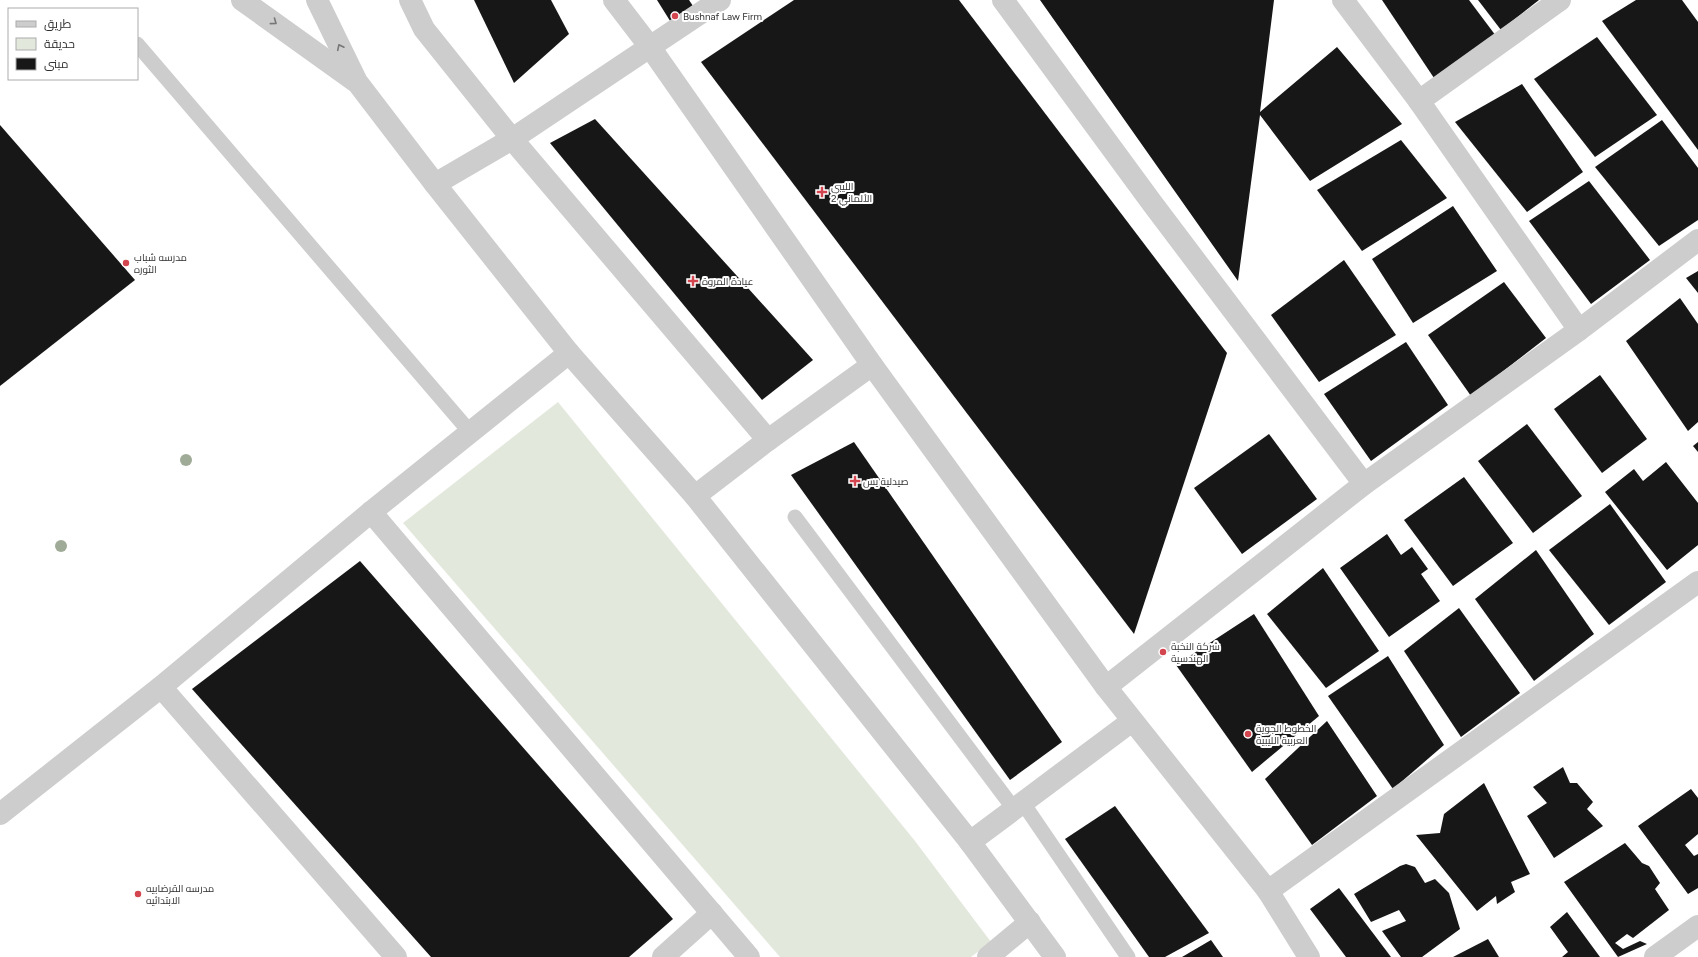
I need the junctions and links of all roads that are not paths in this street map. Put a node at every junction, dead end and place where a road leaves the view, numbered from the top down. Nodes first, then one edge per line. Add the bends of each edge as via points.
1 (242, 0) edge
2 (317, 0) edge
3 (410, 0) edge
4 (614, 0) edge
5 (720, 0) edge
6 (1003, 0) edge
7 (1343, 0) edge
8 (1560, 0) edge
9 (138, 45) edge
10 (650, 47) junction
11 (357, 82) junction
12 (1419, 100) junction
13 (512, 139) junction
14 (435, 184) junction
15 (1698, 240) edge
16 (1578, 330) junction
17 (569, 353) junction
18 (872, 365) junction
19 (470, 432) junction
20 (768, 440) junction
21 (1364, 484) junction
22 (695, 496) junction
23 (371, 512) junction
24 (795, 517) dead end
25 (1698, 582) edge
26 (161, 687) junction
27 (1106, 687) junction
28 (1132, 721) junction
29 (1019, 806) junction
30 (0, 814) edge
31 (970, 842) junction
32 (1268, 891) junction
33 (712, 913) junction
34 (1030, 922) junction
35 (1698, 926) edge
36 (396, 957) edge
37 (662, 957) edge
38 (748, 957) edge
39 (988, 957) edge
40 (1055, 957) edge
41 (1128, 957) edge
42 (1309, 957) edge
43 (1655, 957) edge

1 -> 11 street
11 -> 2 street
3 - 13 street via 424,29
4 - 10 street
5 - 10 street
6 - 21 street
7 - 12 street
8 - 12 street
9 - 19 lane
10 - 13 street
10 - 18 street
11 - 14 street
12 - 16 street
13 - 14 street
13 - 20 street
14 - 17 street
15 - 16 street
16 - 21 street
17 - 19 street
17 - 22 street
18 - 20 street
18 - 27 street
19 - 23 street
20 - 22 street
21 - 27 street
22 - 31 street
23 - 26 street
23 - 33 street
24 - 29 lane
25 - 32 street
26 - 30 street
26 - 36 street
27 - 28 street
28 - 29 street
28 - 32 street
29 - 31 street
29 - 41 lane
31 - 34 street
32 - 42 street
33 - 37 street
33 - 38 street
34 - 39 street
34 - 40 street
35 - 43 street

